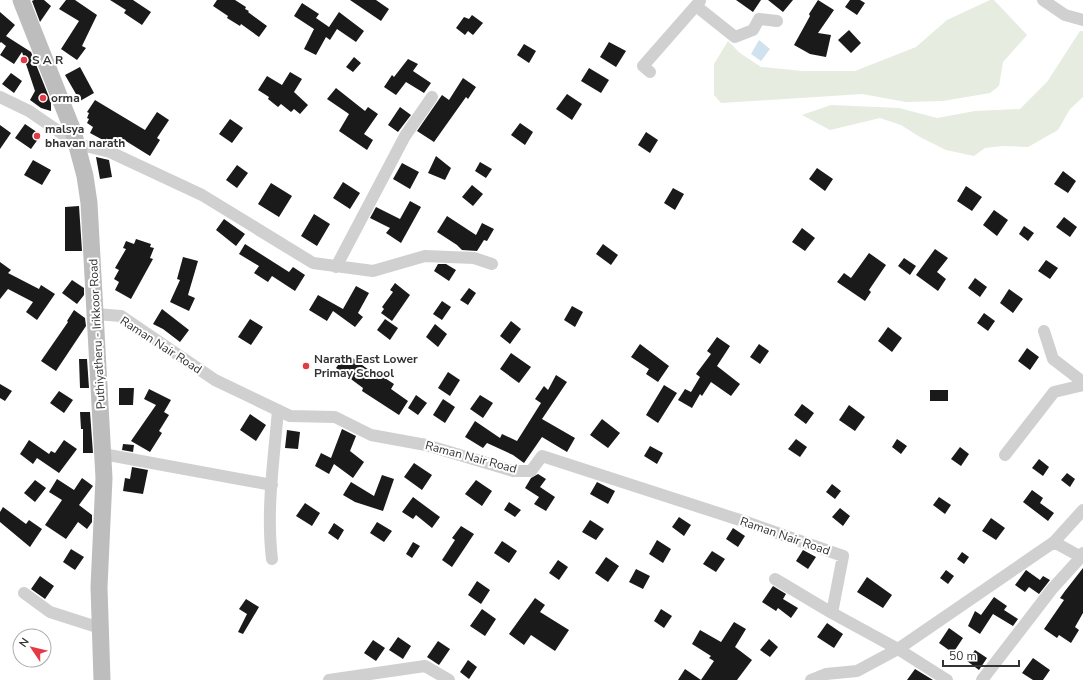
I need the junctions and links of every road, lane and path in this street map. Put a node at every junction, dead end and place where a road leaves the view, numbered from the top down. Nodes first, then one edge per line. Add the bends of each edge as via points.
1 (21, 0) edge
2 (1043, 0) edge
3 (698, 3) edge
4 (1083, 20) edge
5 (777, 21) dead end
6 (650, 72) dead end
7 (0, 97) edge
8 (432, 97) dead end
9 (77, 144) junction
10 (492, 264) dead end
11 (336, 267) junction
12 (96, 314) junction
13 (1044, 331) dead end
14 (1083, 384) edge
15 (278, 410) junction
16 (103, 454) junction
17 (1005, 455) dead end
18 (272, 484) junction
19 (1083, 510) edge
20 (1054, 542) junction
21 (1082, 556) edge
22 (272, 559) dead end
23 (775, 579) dead end
24 (24, 593) dead end
25 (832, 613) junction
26 (100, 628) junction
27 (898, 649) junction
28 (102, 680) edge
29 (329, 680) edge
30 (449, 680) edge
31 (811, 680) edge
32 (947, 680) edge
33 (982, 680) edge

1 - 9 main road, Puthiyatheru - Irikkoor Road
2 - 4 street via 1066,15
3 - 5 street via 735,37 753,30 759,19
3 - 6 street via 643,66
7 - 9 street via 29,111
8 - 11 street via 405,136
9 - 11 street via 110,152 164,177 225,208 313,263
9 - 12 main road, Puthiyatheru - Irikkoor Road via 89,203
10 - 11 street via 474,258 425,256 373,271
12 - 15 street, Raman Nair Road via 121,316 215,380
12 - 16 main road, Puthiyatheru - Irikkoor Road
13 - 14 street via 1053,359
14 - 17 street via 1054,392
15 - 18 street
15 - 25 street, Raman Nair Road via 290,416 335,417 371,435 426,445 514,471 531,471 542,456 749,522 843,556
16 - 18 street
16 - 26 main road, Puthiyatheru - Irikkoor Road
18 - 22 street
19 - 20 street
20 - 21 street
20 - 27 street
21 - 33 street via 1052,589
23 - 25 street
24 - 26 street via 50,612
25 - 27 street
26 - 28 main road, Puthiyatheru - Irikkoor Road
27 - 31 street via 857,671 826,674
27 - 32 street
29 - 30 street via 425,666

